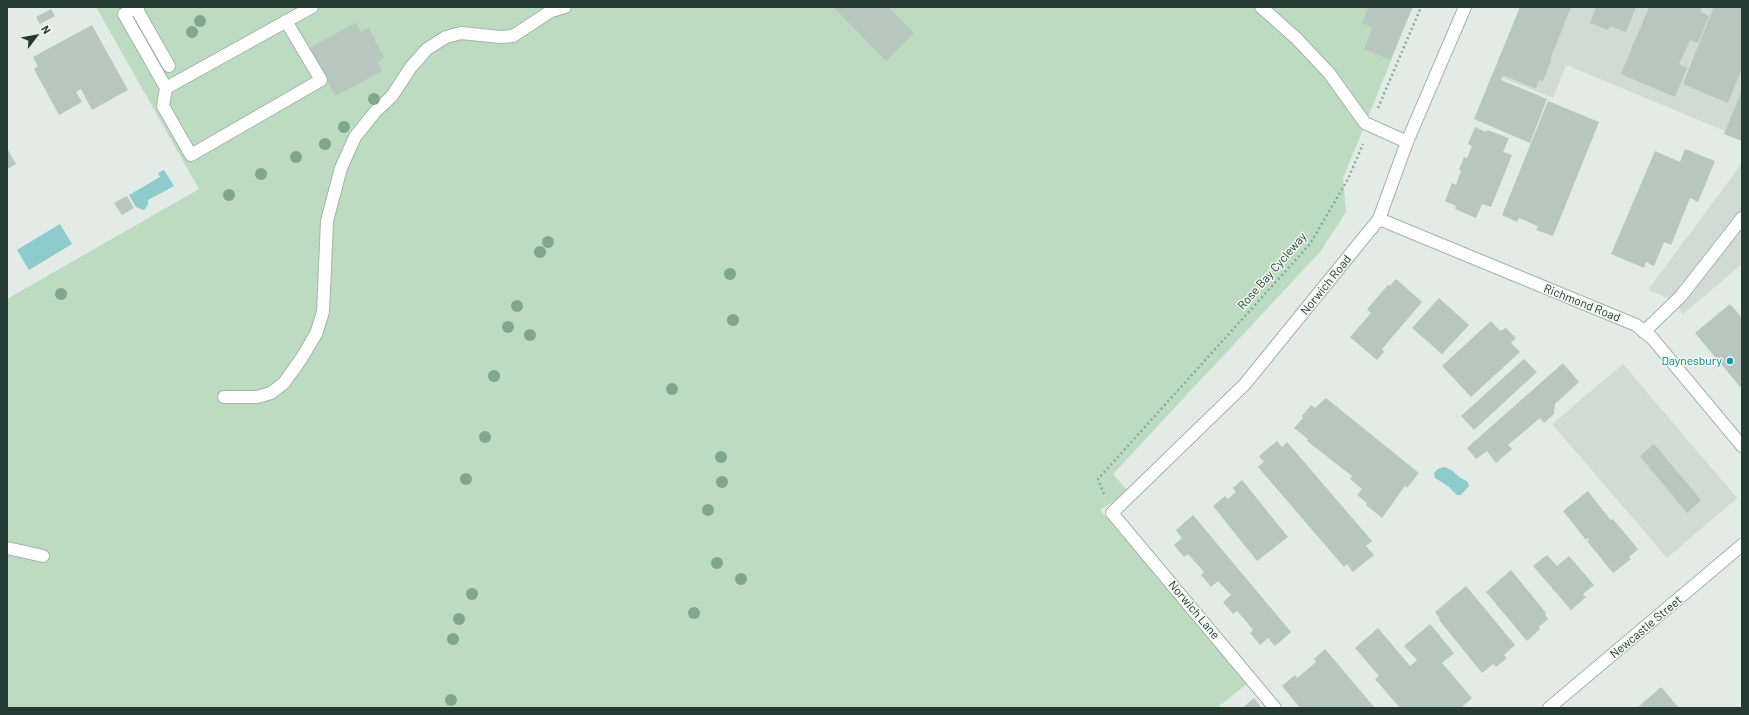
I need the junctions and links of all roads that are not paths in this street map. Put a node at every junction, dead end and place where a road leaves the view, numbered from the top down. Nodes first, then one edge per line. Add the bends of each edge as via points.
1 (137, 7) edge
2 (312, 7) edge
3 (565, 7) edge
4 (1261, 7) edge
5 (1465, 7) edge
6 (286, 21) junction
7 (169, 66) dead end
8 (166, 88) junction
9 (1407, 142) junction
10 (1742, 218) edge
11 (1379, 219) junction
12 (1644, 332) junction
13 (224, 397) dead end
14 (1742, 446) edge
15 (1112, 513) joint
16 (1742, 545) edge
17 (7, 548) edge
18 (43, 556) dead end
19 (1275, 708) edge
20 (1549, 708) edge

1 - 7 street
1 - 8 street via 124,14
2 - 6 street
3 - 13 street via 551,11 513,36 462,33 446,37 426,49 392,96 355,137 341,168 327,222 323,312 316,334 284,383 271,393 257,397
4 - 9 street via 1329,72 1365,123
5 - 9 street, Norwich Road
6 - 8 street
6 - 8 street via 321,80 191,155 163,106
9 - 11 street, Norwich Road
10 - 12 street via 1681,296
11 - 12 street, Richmond Road via 1636,325
11 - 15 street, Norwich Road via 1245,384
12 - 14 street, Richmond Road via 1652,338
15 - 19 street, Norwich Lane
16 - 20 street, Newcastle Street
17 - 18 street

